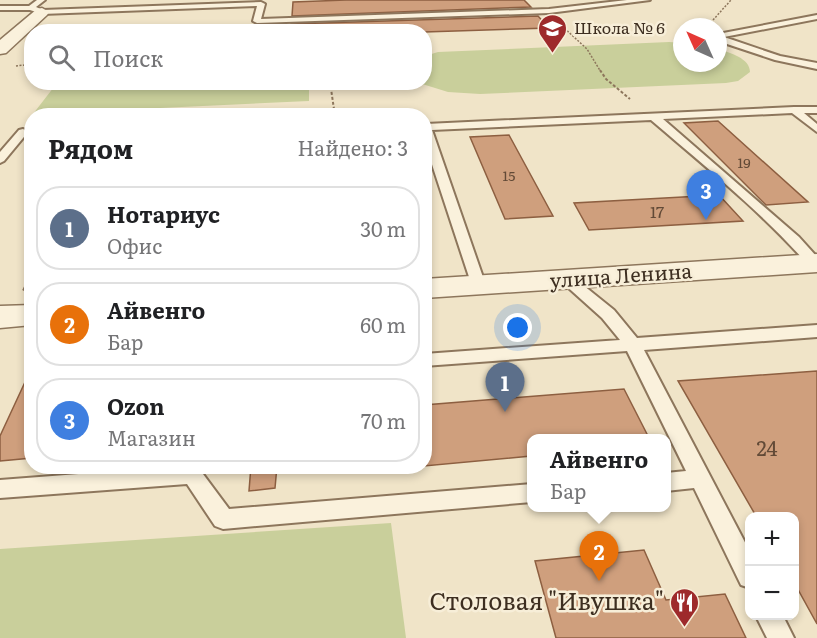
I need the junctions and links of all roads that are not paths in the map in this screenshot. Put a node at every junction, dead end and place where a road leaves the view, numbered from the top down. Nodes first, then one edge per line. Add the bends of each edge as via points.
1 (270, 0) edge
2 (646, 0) edge
3 (261, 4) junction
4 (541, 4) dead end
5 (38, 7) edge
6 (0, 8) edge
7 (549, 11) junction
8 (817, 17) edge
9 (26, 24) edge
10 (24, 27) edge
11 (0, 34) edge
12 (19, 34) junction
13 (727, 35) edge
14 (727, 40) edge
15 (0, 49) edge
16 (817, 66) edge
17 (794, 110) junction
18 (817, 110) edge
19 (654, 117) junction
20 (432, 127) edge
21 (817, 129) edge
22 (23, 132) dead end
23 (432, 148) edge
24 (0, 159) edge
25 (816, 264) edge
26 (568, 280) junction
27 (478, 286) junction
28 (432, 289) edge
29 (817, 331) edge
30 (633, 345) junction
31 (432, 359) edge
32 (161, 474) edge
33 (195, 474) edge
34 (699, 479) junction
35 (671, 482) edge
36 (0, 489) edge
37 (527, 494) edge
38 (745, 567) edge
39 (772, 620) edge
40 (781, 638) edge

1 - 3 lane
2 - 7 lane
3 - 5 lane
3 - 7 lane via 257,21
4 - 7 lane
5 - 6 lane
5 - 9 street
8 - 13 lane
10 - 12 street
11 - 12 street
12 - 15 street
14 - 16 lane via 778,58
17 - 18 lane
17 - 19 lane
17 - 21 lane
19 - 20 lane
19 - 25 lane via 742,192
22 - 24 lane
23 - 27 lane
25 - 26 street, улица Ленина
26 - 27 street, улица Ленина
26 - 30 lane via 608,314
27 - 28 street, улица Ленина
29 - 30 lane
30 - 31 lane
30 - 34 lane
32 - 36 lane
33 - 37 lane via 223,519
34 - 35 lane
34 - 38 lane
39 - 40 lane

